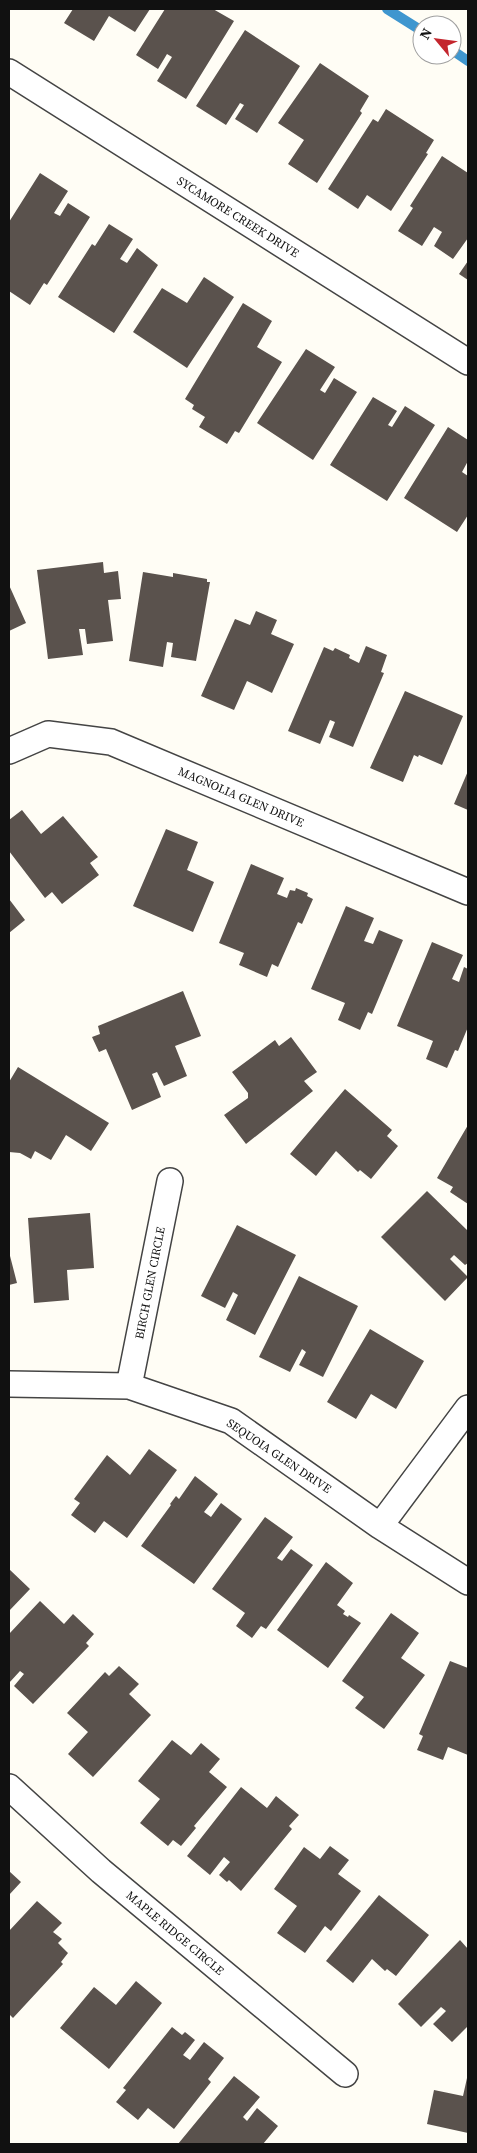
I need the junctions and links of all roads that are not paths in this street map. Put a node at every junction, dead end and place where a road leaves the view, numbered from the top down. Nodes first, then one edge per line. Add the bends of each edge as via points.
1 (9, 72) edge
2 (468, 362) edge
3 (9, 751) edge
4 (468, 892) edge
5 (170, 1181) dead end
6 (9, 1384) edge
7 (129, 1386) junction
8 (468, 1408) edge
9 (380, 1526) junction
10 (468, 1582) edge
11 (9, 1787) edge
12 (345, 2074) dead end

1 - 2 street, SYCAMORE CREEK DRIVE
3 - 4 street, MAGNOLIA GLEN DRIVE via 48,734 111,742
5 - 7 street, BIRCH GLEN CIRCLE
6 - 7 street, SEQUOIA GLEN DRIVE
7 - 9 street, SEQUOIA GLEN DRIVE via 232,1422
8 - 9 street
9 - 10 street, SEQUOIA GLEN DRIVE
11 - 12 street, MAPLE RIDGE CIRCLE via 101,1871

